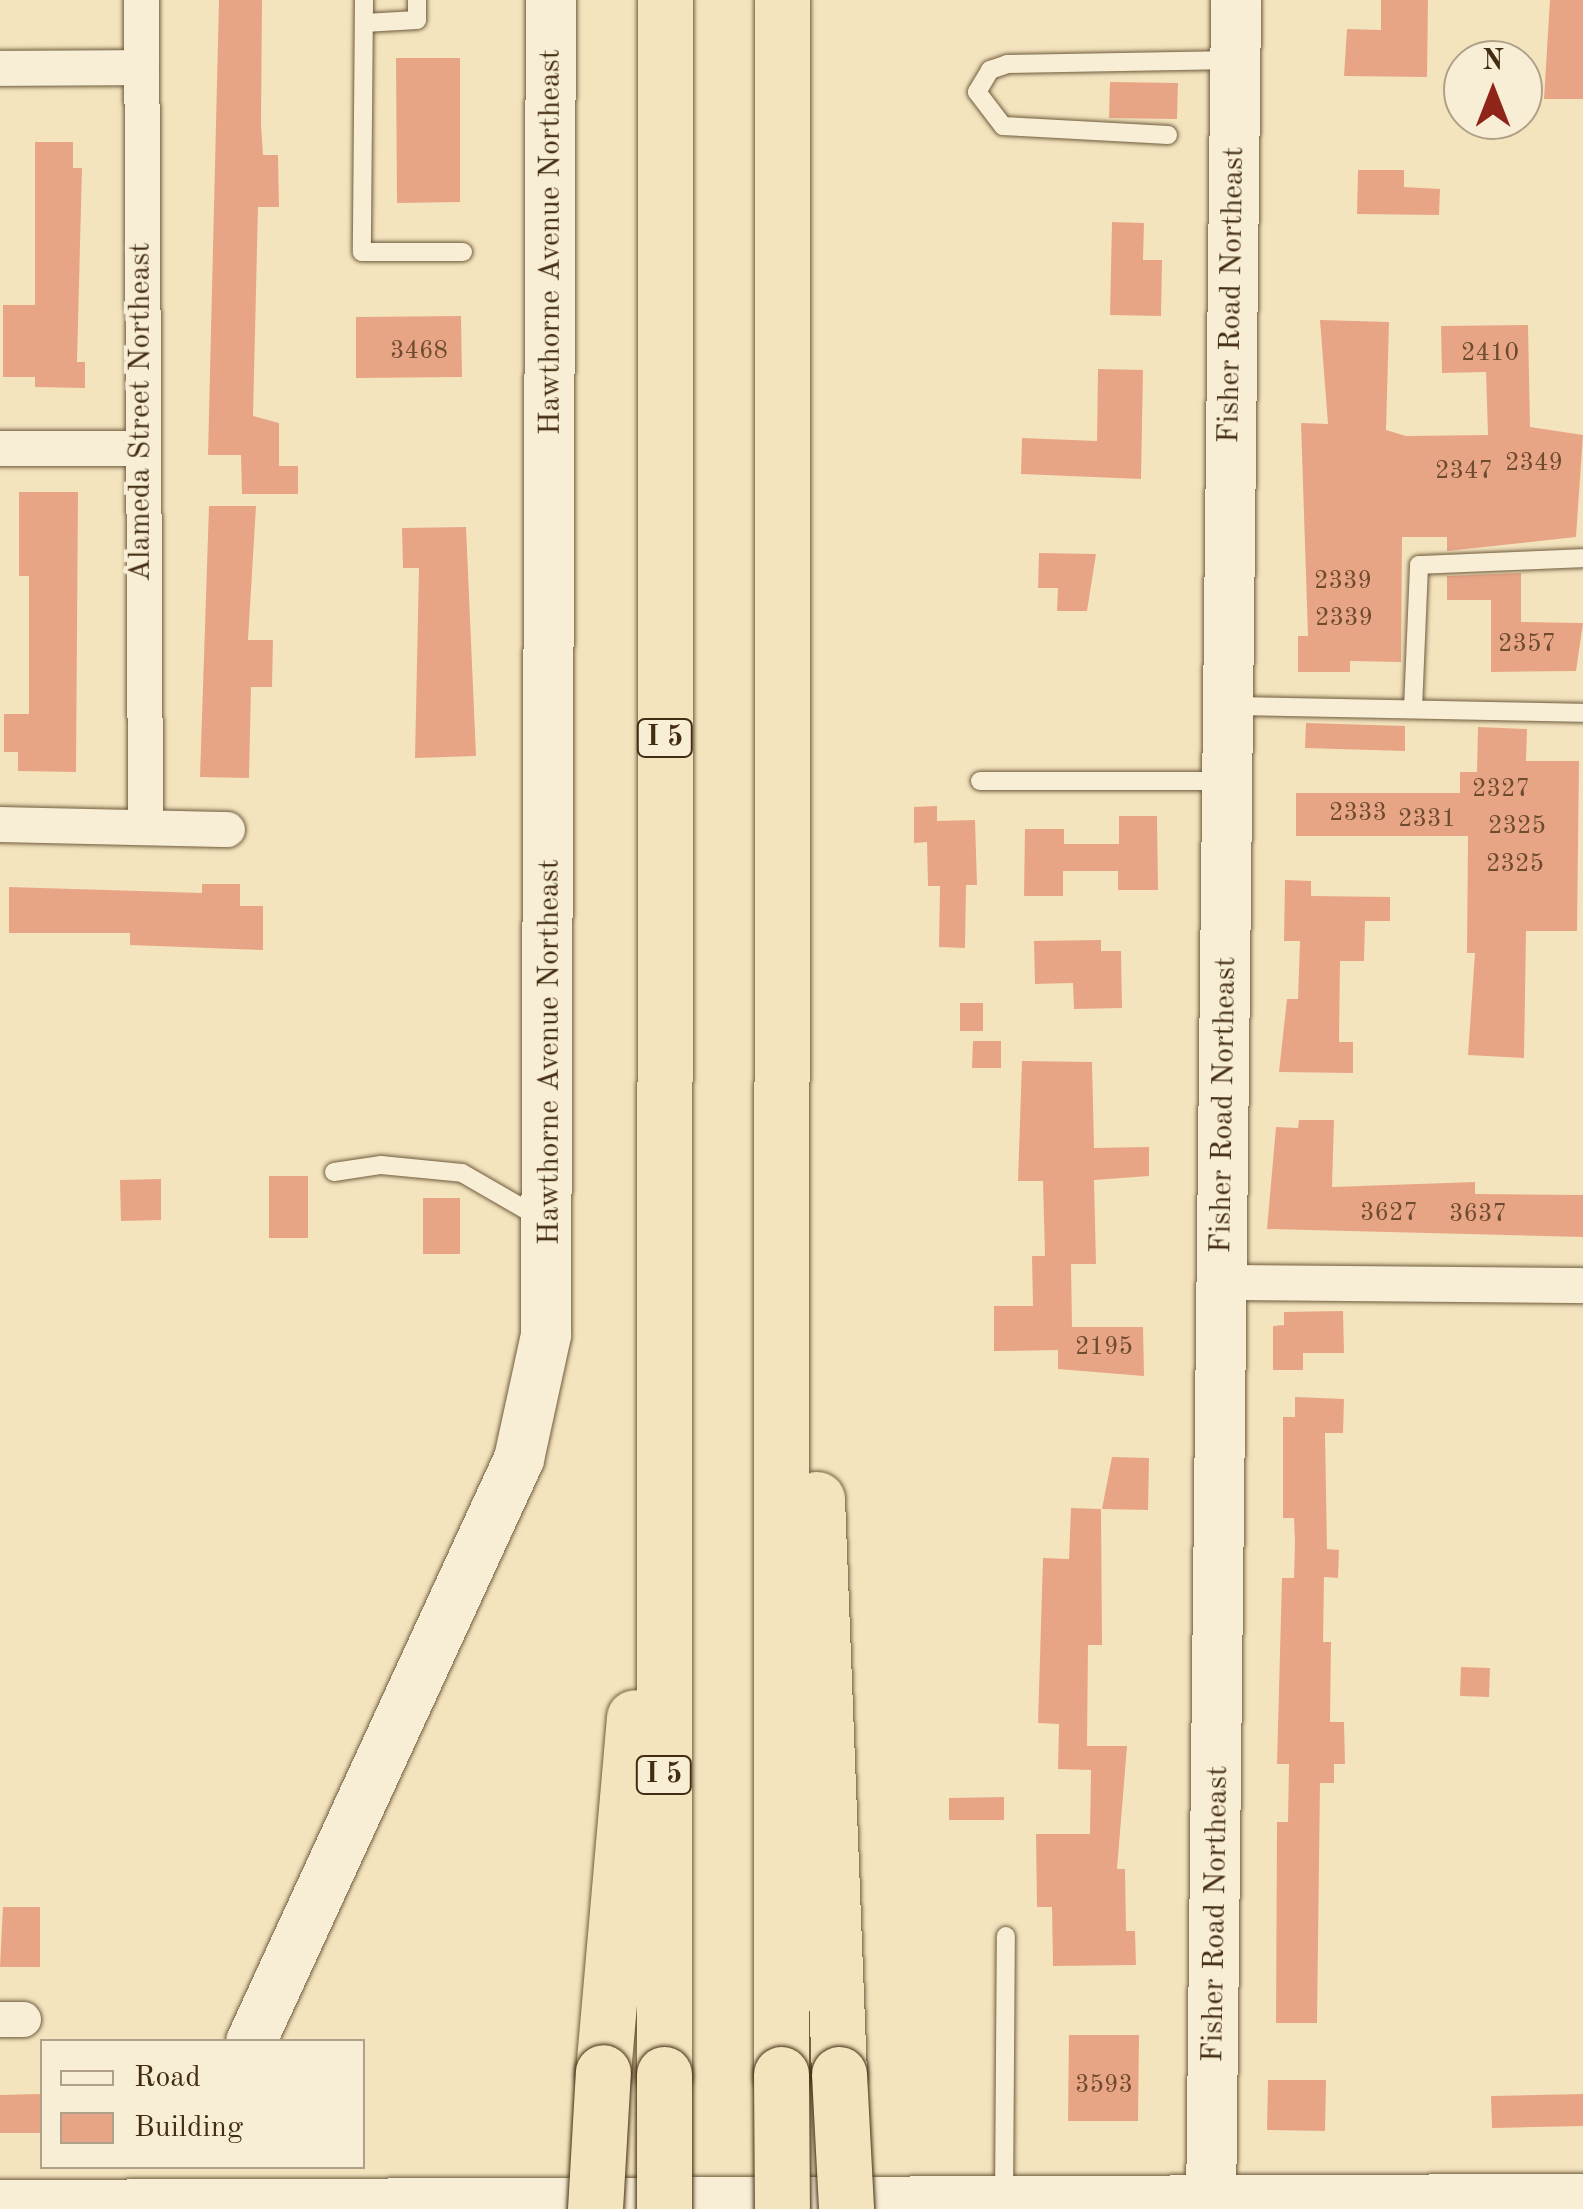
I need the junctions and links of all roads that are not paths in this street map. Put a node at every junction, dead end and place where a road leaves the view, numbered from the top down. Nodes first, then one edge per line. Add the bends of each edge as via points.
1 (141, 0) edge
2 (364, 0) edge
3 (417, 0) edge
4 (551, 0) edge
5 (665, 0) edge
6 (782, 0) edge
7 (1236, 0) edge
8 (364, 23) junction
9 (1235, 60) junction
10 (141, 67) junction
11 (0, 68) edge
12 (1168, 135) dead end
13 (464, 252) dead end
14 (0, 448) edge
15 (139, 448) junction
16 (1583, 558) edge
17 (1227, 706) junction
18 (1413, 709) junction
19 (1583, 713) edge
20 (980, 781) dead end
21 (1227, 781) junction
22 (0, 824) edge
23 (145, 824) junction
24 (227, 828) dead end
25 (782, 943) junction
26 (334, 1172) dead end
27 (549, 1223) junction
28 (1222, 1282) junction
29 (1583, 1285) edge
30 (664, 1476) junction
31 (1006, 1936) dead end
32 (252, 2039) edge
33 (193, 2194) edge
34 (1583, 2199) edge
35 (1004, 2200) junction
36 (0, 2204) edge
37 (1211, 2204) edge
38 (594, 2209) edge
39 (664, 2209) edge
40 (782, 2209) edge
41 (846, 2209) edge

1 - 10 street, Alameda Street Northeast
2 - 8 lane
3 - 8 lane via 417,20
4 - 27 main road, Hawthorne Avenue Northeast
5 - 30 highway, I 5
6 - 25 highway
7 - 9 main road, Fisher Road Northeast
8 - 13 lane via 362,252
9 - 12 lane via 1007,64 990,70 977,92 1003,126
9 - 17 main road, Fisher Road Northeast
10 - 11 street
10 - 15 street, Alameda Street Northeast
14 - 15 street
15 - 23 street, Alameda Street Northeast
16 - 18 lane via 1419,564
17 - 18 lane
17 - 21 main road, Fisher Road Northeast
18 - 19 lane
20 - 21 lane
21 - 28 main road, Fisher Road Northeast
22 - 23 street
23 - 24 street
25 - 40 highway, bridge
25 - 41 highway, bridge via 814,1214
26 - 27 lane via 381,1165 462,1173
27 - 32 main road, Hawthorne Avenue Northeast via 546,1335 519,1459
28 - 29 street
28 - 37 main road, Fisher Road Northeast
30 - 38 highway, bridge via 628,1761
30 - 39 highway, I 5, bridge
31 - 35 lane
33 - 35 main road
33 - 36 main road
34 - 37 main road
35 - 37 main road

